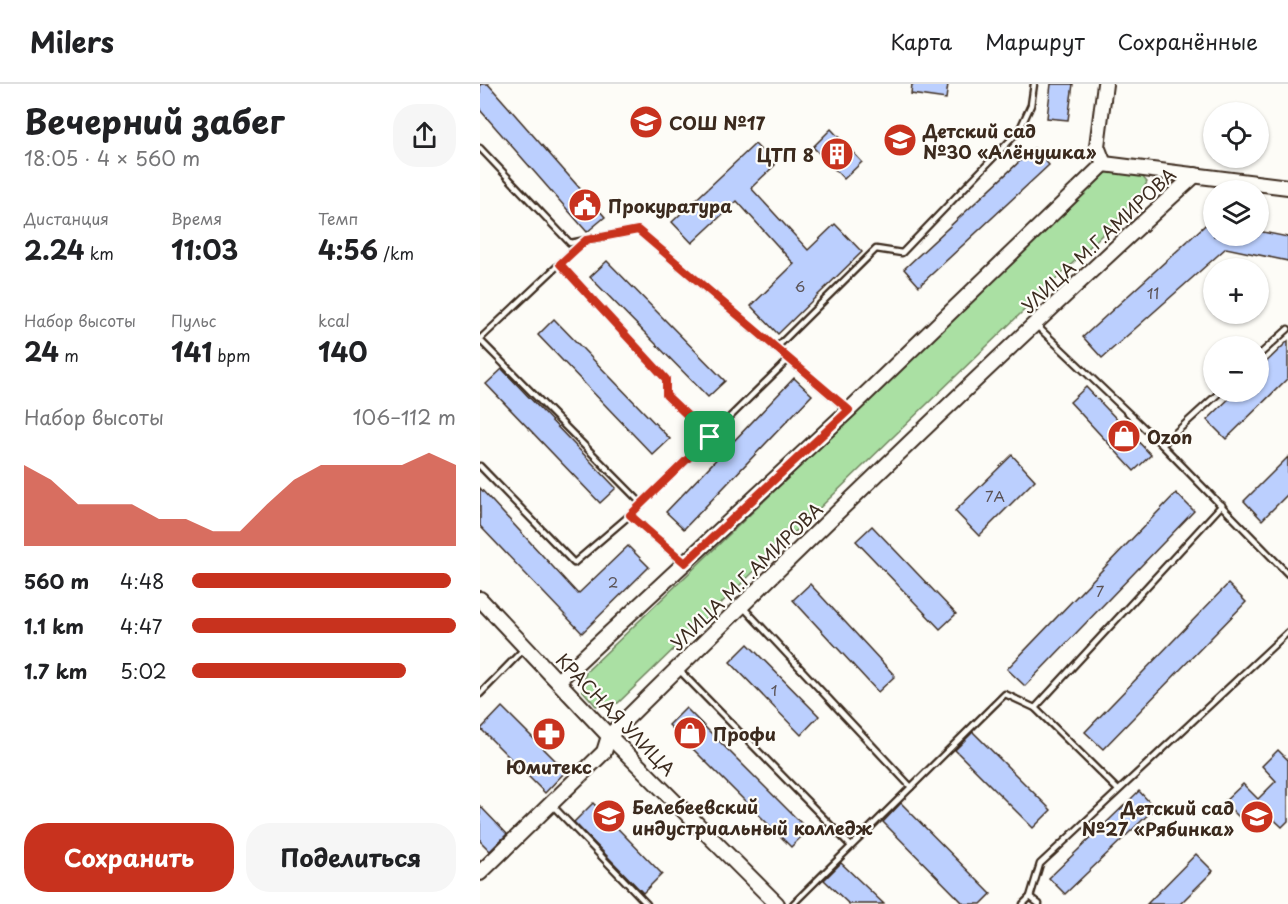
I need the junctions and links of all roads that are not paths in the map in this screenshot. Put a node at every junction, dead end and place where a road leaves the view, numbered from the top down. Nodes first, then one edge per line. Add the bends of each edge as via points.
1 (1034, 84) edge
2 (1105, 84) edge
3 (480, 148) edge
4 (1104, 164) junction
5 (1195, 175) junction
6 (1288, 187) edge
7 (586, 240) junction
8 (560, 264) junction
9 (1034, 323) junction
10 (1288, 329) edge
11 (480, 340) edge
12 (1269, 346) edge
13 (776, 348) junction
14 (789, 359) junction
15 (1209, 402) edge
16 (849, 410) junction
17 (710, 437) junction
18 (1162, 445) junction
19 (480, 466) edge
20 (642, 504) junction
21 (1222, 506) junction
22 (630, 515) junction
23 (685, 563) junction
24 (1288, 574) edge
25 (480, 599) edge
26 (741, 605) junction
27 (1288, 632) edge
28 (526, 646) junction
29 (677, 668) junction
30 (560, 680) junction
31 (480, 694) edge
32 (1035, 708) junction
33 (609, 736) junction
34 (911, 787) junction
35 (1117, 789) junction
36 (550, 804) junction
37 (851, 846) junction
38 (480, 873) edge
39 (1030, 897) junction
40 (646, 904) edge
41 (777, 904) edge
42 (793, 904) edge
43 (1023, 904) edge
44 (1039, 904) edge

1 - 13 lane via 1031,105 1019,131 902,253 876,249
2 - 4 street via 1097,146
3 - 7 lane via 570,243
4 - 5 street, УЛИЦА М.Г.АМИРОВА
4 - 16 street
5 - 6 street
5 - 9 street, УЛИЦА М.Г.АМИРОВА
7 - 8 lane
7 - 13 lane via 638,230
8 - 11 lane
8 - 17 lane via 666,379 666,395
9 - 18 lane
9 - 26 street, УЛИЦА М.Г.АМИРОВА
10 - 12 lane
11 - 20 lane
13 - 14 lane
14 - 16 lane
14 - 17 lane
15 - 18 lane
16 - 23 street
17 - 20 lane
18 - 21 lane
19 - 22 lane via 574,563
20 - 22 lane
21 - 24 lane
21 - 32 lane
22 - 23 lane
23 - 30 street
25 - 28 street, КРАСНАЯ УЛИЦА
26 - 29 street, УЛИЦА М.Г.АМИРОВА
26 - 34 lane
27 - 35 lane
28 - 30 street, КРАСНАЯ УЛИЦА
28 - 31 lane
29 - 33 street, УЛИЦА М.Г.АМИРОВА
29 - 37 lane
30 - 33 street, КРАСНАЯ УЛИЦА
32 - 34 lane via 1005,694
32 - 35 lane
33 - 36 street, УЛИЦА М.Г.АМИРОВА via 604,752
33 - 41 street, КРАСНАЯ УЛИЦА
34 - 37 lane
35 - 39 lane via 1040,864
36 - 38 street, УЛИЦА М.Г.АМИРОВА
36 - 40 lane
37 - 42 lane
39 - 43 lane
39 - 44 lane

